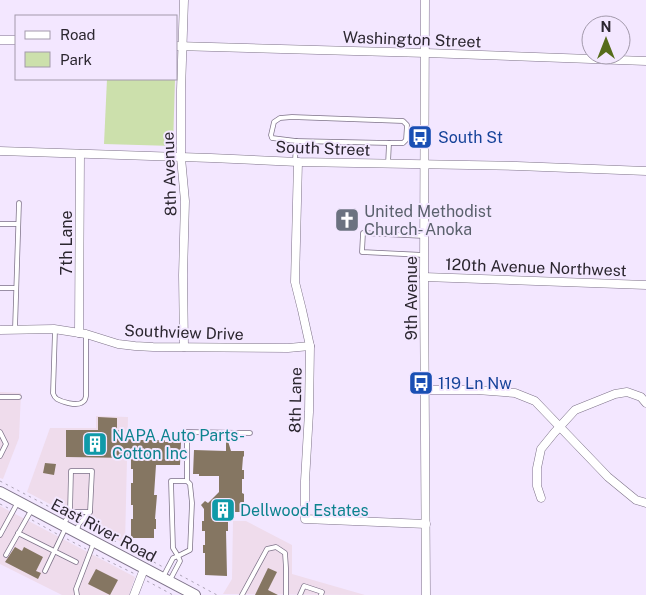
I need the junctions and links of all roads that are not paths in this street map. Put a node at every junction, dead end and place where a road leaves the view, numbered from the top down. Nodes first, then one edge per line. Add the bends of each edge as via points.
1 (184, 0) edge
2 (425, 0) edge
3 (0, 40) edge
4 (15, 40) edge
5 (180, 47) edge
6 (426, 53) junction
7 (646, 61) edge
8 (296, 141) junction
9 (389, 143) junction
10 (0, 151) edge
11 (80, 154) junction
12 (181, 158) junction
13 (296, 162) junction
14 (388, 164) junction
15 (424, 164) junction
16 (646, 171) edge
17 (19, 203) dead end
18 (0, 224) edge
19 (18, 224) junction
20 (424, 236) junction
21 (424, 255) junction
22 (424, 278) junction
23 (646, 285) edge
24 (0, 288) edge
25 (16, 288) junction
26 (15, 329) junction
27 (0, 330) edge
28 (55, 330) junction
29 (83, 334) junction
30 (310, 346) junction
31 (184, 347) junction
32 (425, 390) junction
33 (0, 397) edge
34 (19, 397) dead end
35 (646, 403) edge
36 (559, 427) junction
37 (0, 432) edge
38 (250, 433) dead end
39 (0, 456) edge
40 (187, 481) junction
41 (0, 492) edge
42 (541, 498) dead end
43 (18, 502) junction
44 (646, 504) edge
45 (32, 509) junction
46 (90, 512) junction
47 (71, 523) junction
48 (426, 524) junction
49 (18, 533) junction
50 (0, 535) edge
51 (94, 542) junction
52 (54, 551) junction
53 (6, 555) dead end
54 (178, 556) junction
55 (76, 562) dead end
56 (144, 569) junction
57 (44, 570) dead end
58 (168, 575) junction
59 (77, 595) edge
60 (134, 595) edge
61 (195, 595) edge
62 (242, 595) edge
63 (286, 595) edge
64 (300, 595) edge
65 (321, 595) edge
66 (426, 595) edge

1 - 5 street, 8th Avenue
2 - 6 street, 9th Avenue
3 - 4 street
5 - 6 street, Washington Street
5 - 12 street, 8th Avenue
6 - 7 street, Washington Street
6 - 15 street, 9th Avenue
8 - 9 lane
8 - 9 lane via 272,138 274,122 292,117 403,121 407,124 406,140
8 - 13 lane
9 - 14 lane
10 - 11 street, South Street
11 - 12 street, South Street
11 - 29 street, 7th Lane
12 - 13 street, South Street
12 - 31 street, 8th Avenue via 185,201
13 - 14 street, South Street
13 - 30 street, 8th Lane via 295,282
14 - 15 street, South Street
15 - 16 street, South Street
15 - 20 street, 9th Avenue
17 - 19 lane
18 - 19 lane
19 - 25 lane
20 - 21 street, 9th Avenue
20 - 21 lane via 363,233 362,252
21 - 22 street, 9th Avenue
22 - 23 street, 120th Avenue Northwest
22 - 32 street, 9th Avenue
24 - 25 lane
25 - 26 lane
26 - 27 street, Southview Drive
26 - 28 street, Southview Drive
28 - 29 street, Southview Drive
28 - 29 lane via 54,396 76,404 84,401 86,396
29 - 31 street, Southview Drive via 118,344
30 - 31 street, Southview Drive
30 - 48 street, 8th Lane via 305,519
32 - 36 street via 515,393 535,401
32 - 48 street, 9th Avenue
33 - 34 lane
35 - 36 street via 627,392 615,394 575,410
36 - 42 street via 541,449 537,468
36 - 44 street via 608,477 636,500
37 - 39 lane via 6,444
38 - 40 lane via 187,432
40 - 54 lane via 192,503 190,550
40 - 54 lane via 171,481 173,548
41 - 43 main road, East River Road
43 - 45 main road, East River Road
43 - 50 lane
45 - 47 main road, East River Road
45 - 49 lane
46 - 47 lane
46 - 47 lane
46 - 47 lane via 92,471 71,471
47 - 51 main road, East River Road
47 - 52 lane
48 - 66 street, 9th Avenue
49 - 52 lane
49 - 53 lane
51 - 56 main road, East River Road
51 - 59 lane via 76,589
52 - 55 lane
52 - 57 lane
54 - 58 lane via 173,558
54 - 58 lane via 180,561
56 - 58 main road, East River Road
56 - 60 street
58 - 61 main road, East River Road
62 - 63 lane via 267,549 276,548 285,553
64 - 65 lane via 304,586 322,592

